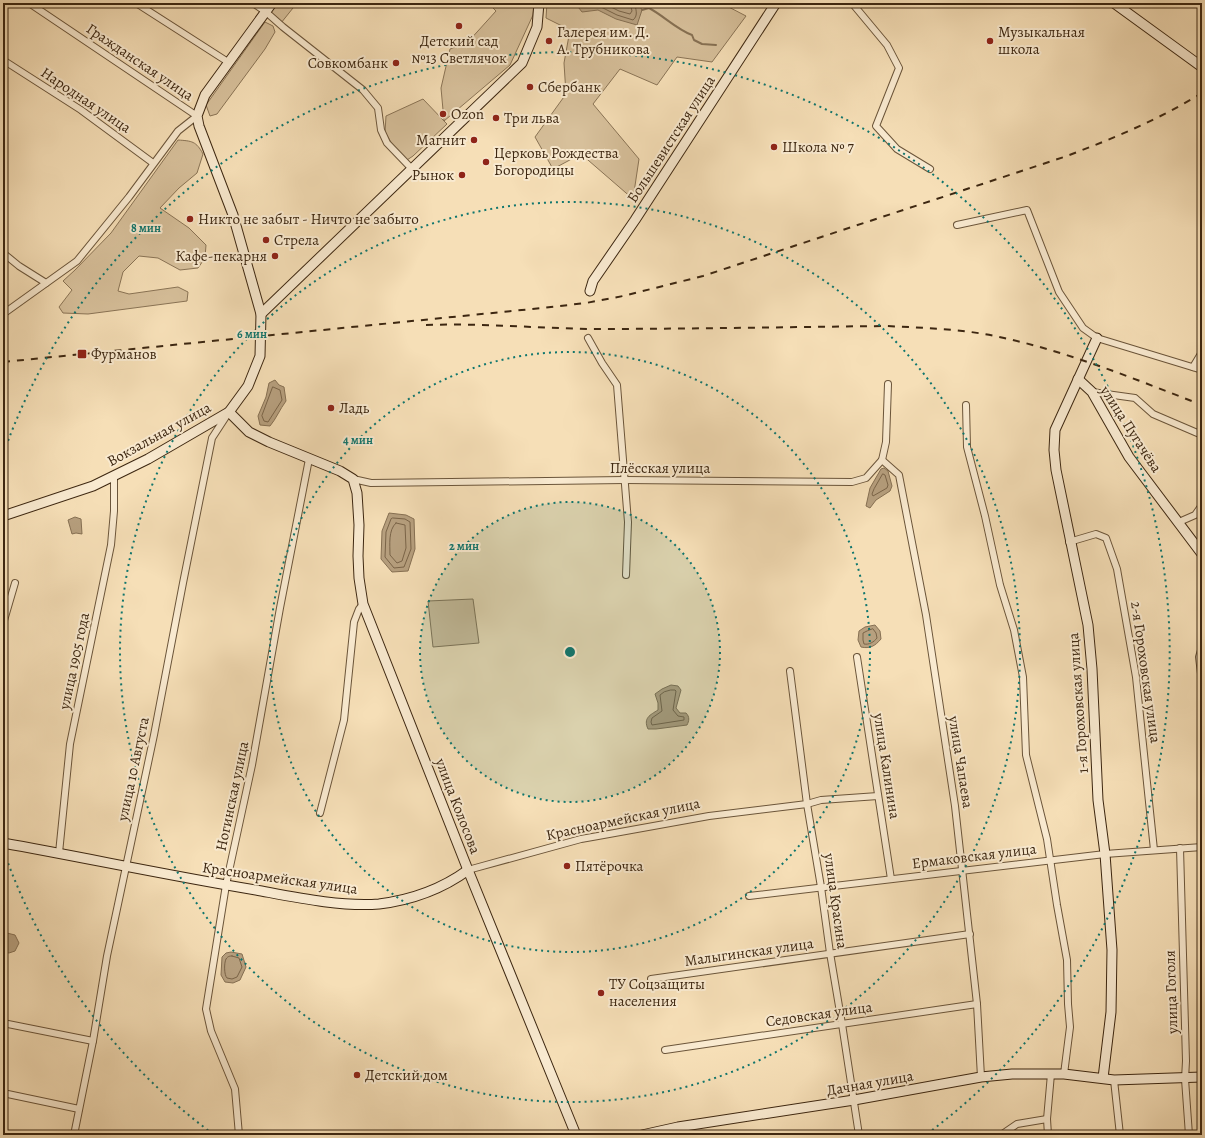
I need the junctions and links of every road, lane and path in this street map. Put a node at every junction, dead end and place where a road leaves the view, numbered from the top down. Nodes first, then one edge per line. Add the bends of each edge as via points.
1 (29, 3) edge
2 (136, 3) edge
3 (254, 3) edge
4 (272, 3) edge
5 (539, 3) edge
6 (776, 3) edge
7 (852, 3) edge
8 (1114, 3) edge
9 (266, 12) junction
10 (3, 60) edge
11 (228, 62) junction
12 (1201, 66) edge
13 (197, 116) junction
14 (154, 163) junction
15 (411, 168) junction
16 (930, 169) dead end
17 (957, 225) dead end
18 (3, 253) edge
19 (46, 283) junction
20 (590, 291) dead end
21 (3, 314) edge
22 (260, 314) junction
23 (588, 338) dead end
24 (1097, 338) junction
25 (1202, 352) edge
26 (1193, 367) junction
27 (1202, 370) edge
28 (1078, 379) junction
29 (888, 384) dead end
30 (1092, 392) junction
31 (966, 404) dead end
32 (229, 412) junction
33 (1202, 435) edge
34 (309, 459) junction
35 (882, 460) junction
36 (114, 475) junction
37 (353, 479) junction
38 (625, 480) junction
39 (1202, 505) edge
40 (3, 516) edge
41 (1179, 522) junction
42 (1070, 542) junction
43 (1202, 554) edge
44 (626, 575) dead end
45 (15, 582) dead end
46 (363, 604) junction
47 (3, 624) edge
48 (1202, 647) edge
49 (857, 657) dead end
50 (790, 671) dead end
51 (1202, 682) edge
52 (878, 796) junction
53 (808, 804) junction
54 (320, 813) dead end
55 (3, 843) edge
56 (1202, 847) edge
57 (1180, 848) junction
58 (1154, 850) junction
59 (59, 853) junction
60 (1104, 854) junction
61 (1051, 860) junction
62 (126, 866) junction
63 (468, 870) junction
64 (963, 870) junction
65 (891, 879) junction
66 (226, 885) junction
67 (821, 887) junction
68 (749, 896) dead end
69 (970, 934) junction
70 (830, 953) junction
71 (651, 979) dead end
72 (977, 1004) junction
73 (3, 1023) edge
74 (842, 1024) junction
75 (93, 1042) junction
76 (665, 1050) dead end
77 (1051, 1074) junction
78 (1064, 1074) junction
79 (981, 1077) junction
80 (1202, 1077) edge
81 (1103, 1078) junction
82 (1185, 1079) junction
83 (1114, 1080) junction
84 (3, 1093) edge
85 (854, 1100) junction
86 (79, 1109) junction
87 (1047, 1119) junction
88 (74, 1135) edge
89 (239, 1135) edge
90 (576, 1135) edge
91 (642, 1135) edge
92 (859, 1135) edge
93 (1001, 1135) edge
94 (1048, 1135) edge
95 (1120, 1135) edge
96 (1189, 1135) edge

1 - 13 street, Гражданская улица
2 - 11 street
3 - 9 street
4 - 9 main road
5 - 15 main road via 537,27 522,63
6 - 20 main road, Большевистская улица via 593,281
7 - 16 street via 887,45 900,68 876,126 897,149
8 - 12 main road
9 - 11 main road
9 - 15 street via 363,90 378,108 381,130 387,143
10 - 14 street, Народная улица via 81,110
11 - 13 main road via 205,95
13 - 14 street via 178,130
13 - 22 main road, Вокзальная улица via 233,215
14 - 19 street via 77,261
15 - 22 main road
17 - 24 street via 1027,210 1059,292 1083,328
18 - 19 street
19 - 21 street
22 - 32 main road, Вокзальная улица via 260,356 248,386
23 - 38 street via 617,385
24 - 26 street
24 - 28 main road, 1-я Гороховская улица
25 - 26 street
26 - 27 street
28 - 30 main road, улица Пугачёва
28 - 42 main road, 1-я Гороховская улица via 1056,430 1054,450
29 - 35 street, Плёсская улица via 886,442
30 - 33 street via 1135,398 1153,414
30 - 41 main road, улица Пугачёва via 1129,457
31 - 61 street via 967,447 1000,585 1016,638 1023,677 1026,755
32 - 34 main road via 249,432
32 - 36 main road, Вокзальная улица via 148,459
32 - 62 street, улица 10 Августа via 212,438
34 - 37 main road
34 - 66 street, Ногинская улица via 252,765
35 - 38 street, Плёсская улица via 866,478 852,482
35 - 64 street, улица Чапаева via 899,475 912,540 926,614
36 - 40 main road, Вокзальная улица via 93,486
36 - 59 street, улица 1905 года via 111,545 70,744
37 - 38 street, Плёсская улица via 371,483
37 - 46 main road, улица Колосова via 358,493 358,556
38 - 44 street via 628,522
39 - 41 street via 1195,515
41 - 43 main road, улица Пугачёва
42 - 58 street, 2-я Гороховская улица via 1096,534 1106,538 1118,569 1136,677
42 - 60 main road, 1-я Гороховская улица via 1088,625 1098,800
45 - 47 street
46 - 54 street via 354,622 344,720
46 - 63 main road, улица Колосова
48 - 51 street via 1199,657
49 - 52 street, улица Калинина
50 - 53 street, улица Красина
52 - 53 street, Красноармейская улица via 821,800
52 - 65 street, улица Калинина
53 - 63 street, Красноармейская улица via 709,816 581,839
53 - 67 street, улица Красина
55 - 59 main road, Красноармейская улица
56 - 57 street, Ермаковская улица
57 - 58 street, Ермаковская улица
57 - 82 street, улица Гоголя
58 - 60 street, Ермаковская улица
59 - 62 main road, Красноармейская улица
60 - 61 street, Ермаковская улица
60 - 81 main road, 1-я Гороховская улица via 1112,950 1111,1012
61 - 64 street, Ермаковская улица
61 - 78 street via 1067,960 1070,1027
62 - 66 main road, Красноармейская улица
62 - 75 street, улица 10 Августа via 107,956
63 - 66 main road, Красноармейская улица via 434,891 379,904 327,901
63 - 90 main road, улица Колосова
64 - 65 street, Ермаковская улица
64 - 69 street, улица Чапаева
65 - 67 street, Ермаковская улица
66 - 89 street, Ногинская улица via 206,1009 211,1031 235,1089
67 - 68 street, Ермаковская улица
67 - 70 street, улица Красина
69 - 70 street, Малыгинская улица
69 - 72 street, улица Чапаева
70 - 71 street, Малыгинская улица
70 - 74 street, улица Красина
72 - 74 street, Седовская улица
72 - 79 street, улица Чапаева
73 - 75 street
74 - 76 street, Седовская улица
74 - 85 street, улица Красина
75 - 86 street, улица 10 Августа
77 - 78 main road, Дачная улица
77 - 79 main road, Дачная улица
77 - 87 street
78 - 81 main road, Дачная улица
79 - 85 main road, Дачная улица
80 - 82 main road, Дачная улица
81 - 83 main road, Дачная улица
82 - 83 main road, Дачная улица
82 - 96 street, улица Гоголя
83 - 95 street
84 - 86 street
85 - 91 main road, Дачная улица via 678,1127
85 - 92 street, улица Красина
86 - 88 street, улица 10 Августа
87 - 93 street via 1017,1124
87 - 94 street

